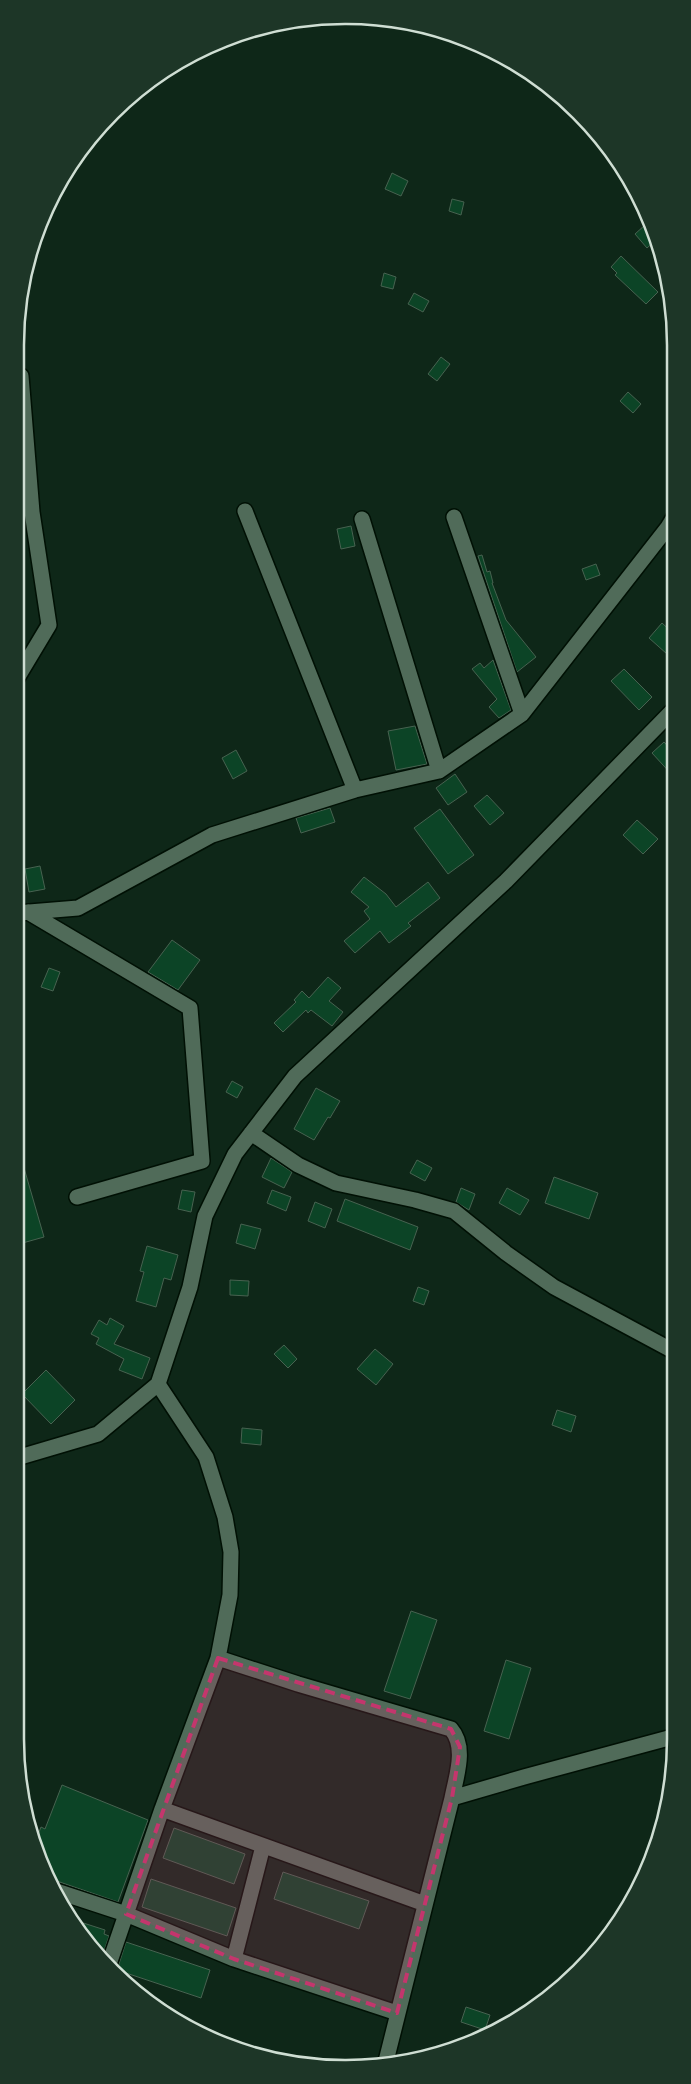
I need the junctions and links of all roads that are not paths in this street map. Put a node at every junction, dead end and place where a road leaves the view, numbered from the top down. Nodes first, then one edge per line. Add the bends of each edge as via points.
1 (24, 413) edge
2 (245, 511) dead end
3 (454, 516) dead end
4 (362, 519) dead end
5 (667, 528) edge
6 (24, 666) edge
7 (522, 714) junction
8 (667, 716) edge
9 (439, 771) junction
10 (355, 790) junction
11 (24, 913) edge
12 (24, 914) edge
13 (251, 1132) junction
14 (77, 1196) dead end
15 (667, 1348) edge
16 (158, 1384) junction
17 (24, 1456) edge
18 (218, 1658) junction
19 (667, 1739) edge
20 (667, 1743) edge
21 (649, 1744) junction
22 (452, 1798) junction
23 (162, 1808) junction
24 (263, 1846) junction
25 (64, 1894) edge
26 (425, 1904) junction
27 (126, 1914) junction
28 (111, 1958) edge
29 (234, 1959) junction
30 (397, 2013) junction
31 (387, 2057) edge

1 - 6 street via 32,512 48,625
2 - 10 street
3 - 7 street
4 - 9 street
5 - 7 street
7 - 9 street
8 - 13 street via 506,881 296,1076
9 - 10 street
10 - 11 street via 212,835 78,908
12 - 14 street via 190,1008 202,1161
13 - 15 street via 298,1165 336,1183 454,1211 554,1287
13 - 16 street via 235,1154 205,1216 190,1287
16 - 17 street via 98,1434
16 - 18 street via 206,1457 225,1518 231,1552 230,1595
18 - 22 street via 450,1729 460,1747
18 - 23 street
19 - 21 street
20 - 21 street
21 - 22 street
22 - 26 street
23 - 24 street
23 - 27 street
24 - 26 street
24 - 29 street
25 - 27 street
26 - 30 street
27 - 28 street
27 - 29 street
29 - 30 street
30 - 31 street

